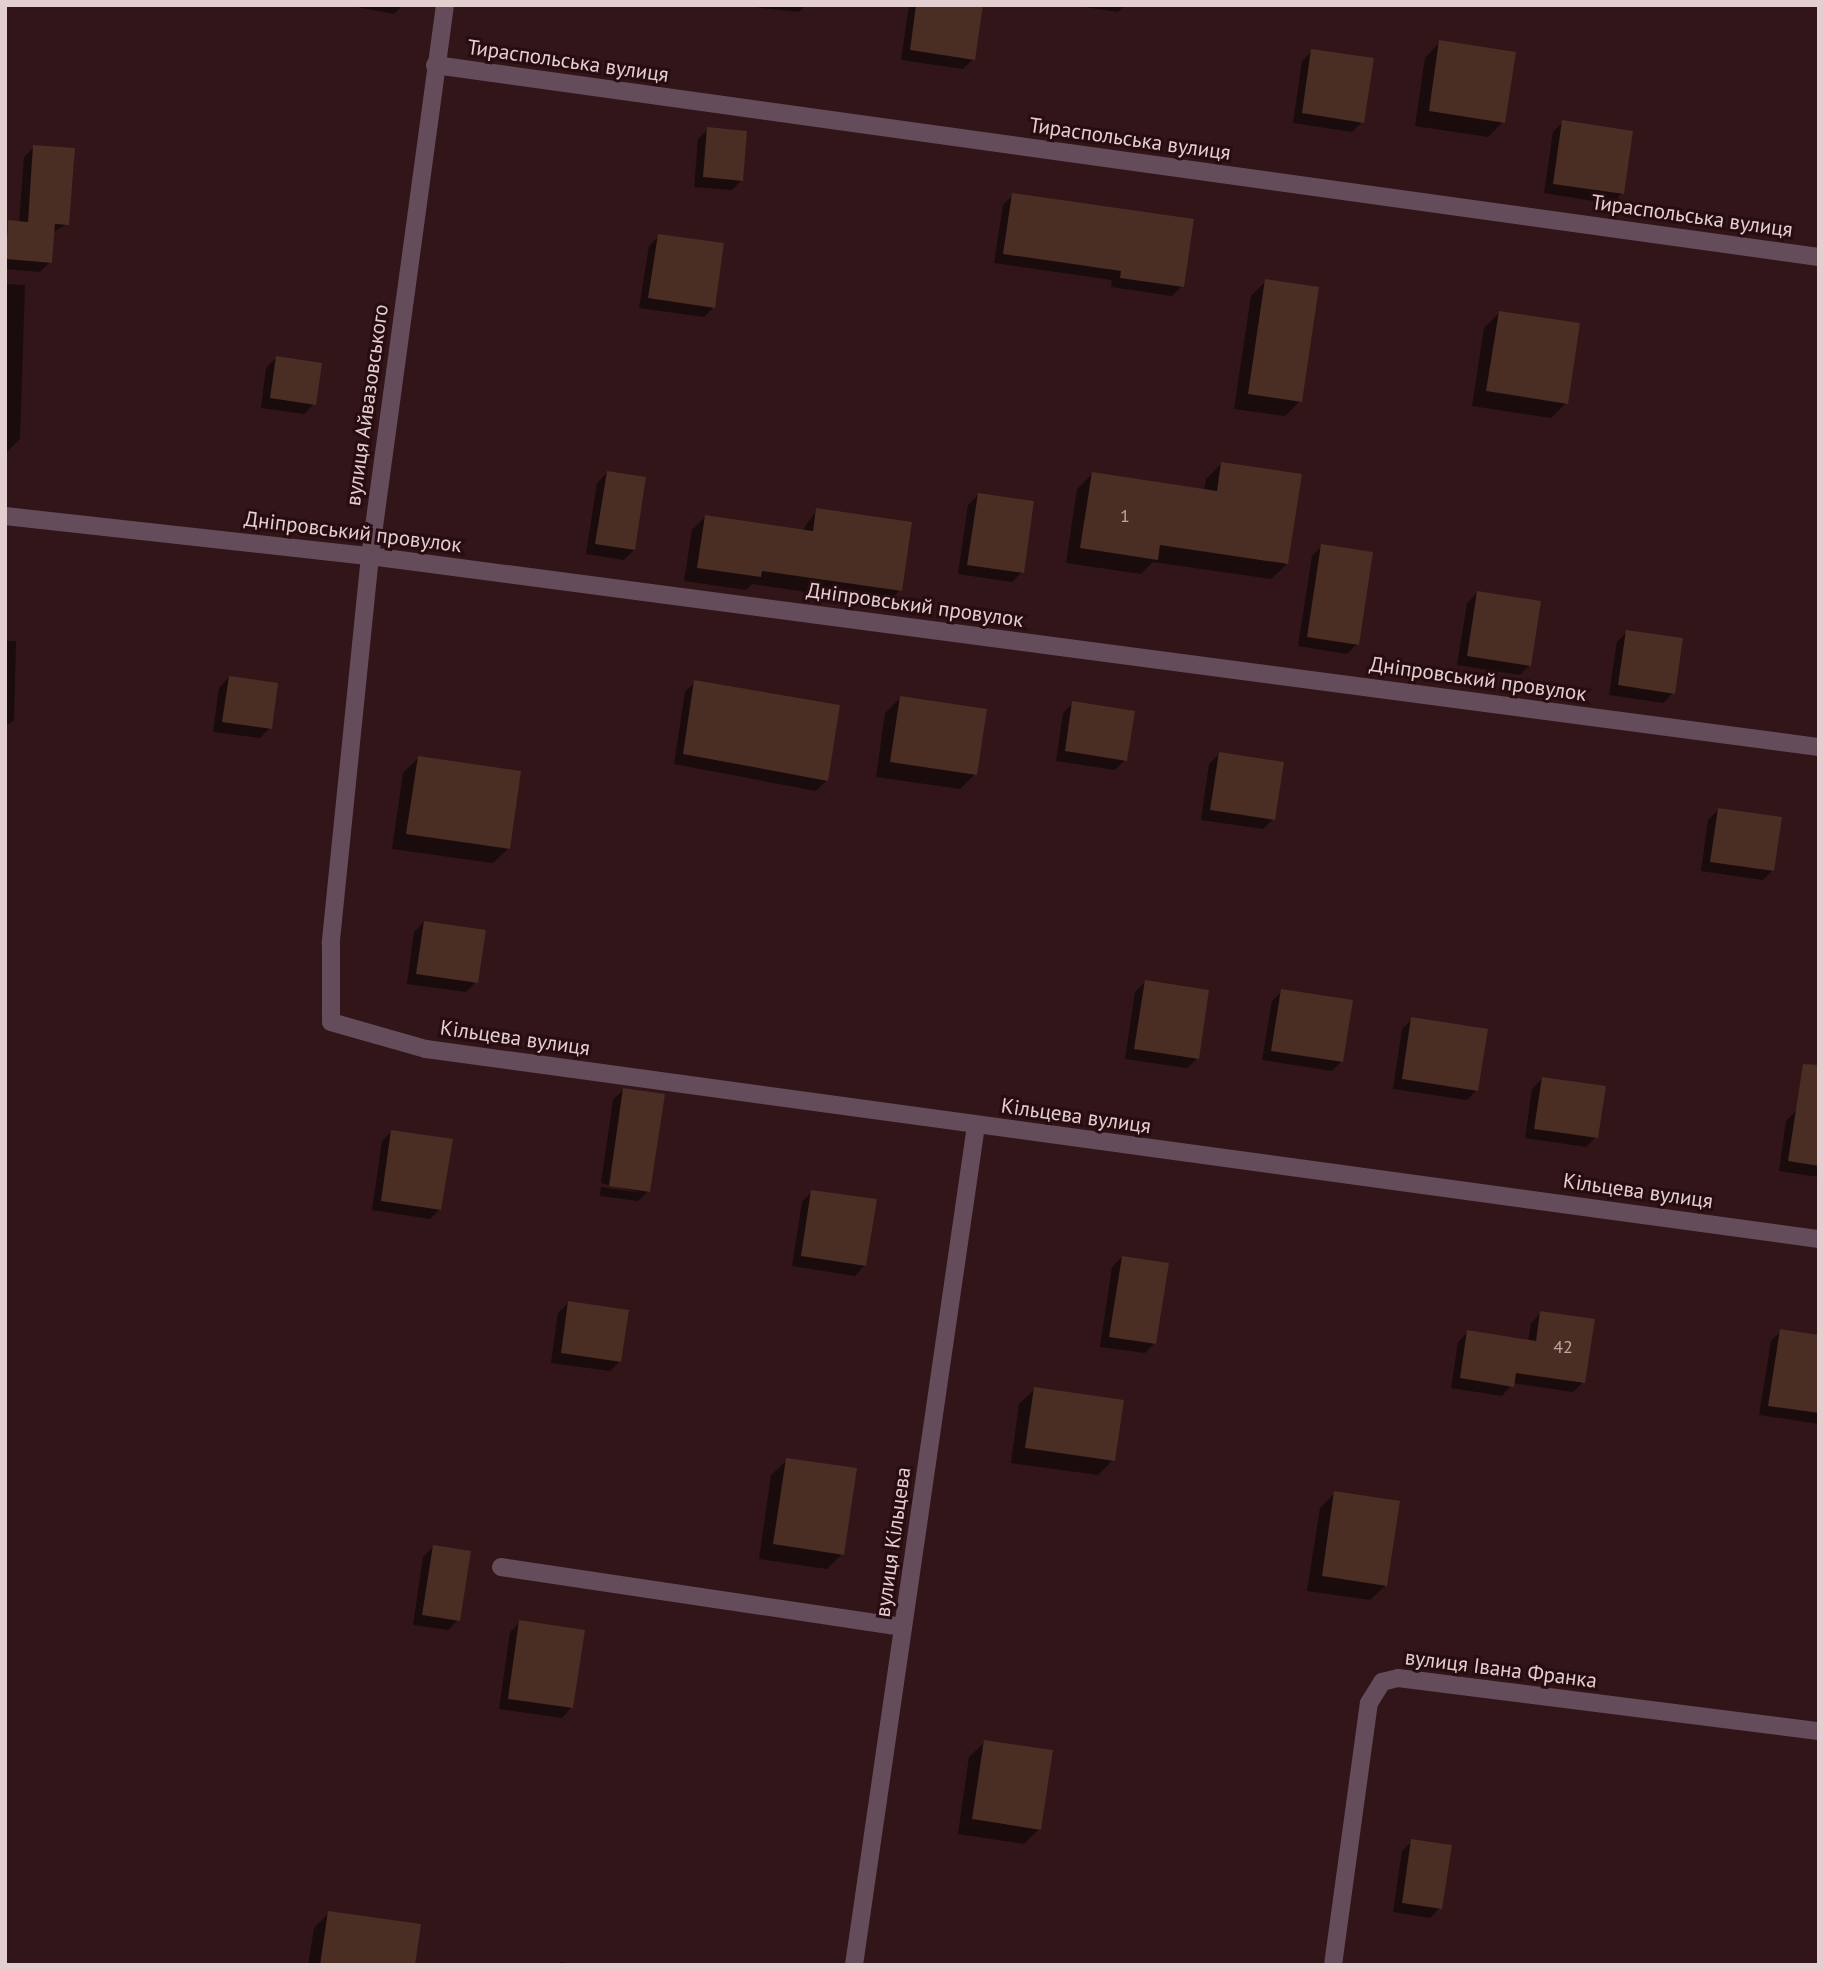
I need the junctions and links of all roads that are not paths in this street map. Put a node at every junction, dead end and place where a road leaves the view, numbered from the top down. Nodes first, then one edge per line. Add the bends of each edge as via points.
1 (445, 5) edge
2 (435, 65) junction
3 (1819, 257) edge
4 (5, 516) edge
5 (370, 556) junction
6 (1819, 747) edge
7 (331, 1021) joint
8 (976, 1126) junction
9 (1819, 1238) edge
10 (501, 1567) dead end
11 (903, 1627) junction
12 (1819, 1731) edge
13 (854, 1965) edge
14 (1333, 1965) edge

1 - 2 street, вулиця Айвазовського
2 - 3 street, Тираспольська вулиця
2 - 5 street, вулиця Айвазовського
4 - 5 street, Дніпровський провулок
5 - 6 street, Дніпровський провулок
5 - 7 street, вулиця Айвазовського via 331,943
7 - 8 street, Кільцева вулиця via 426,1049
8 - 9 street, Кільцева вулиця
8 - 11 street, вулиця Кільцева
10 - 11 street
11 - 13 street, вулиця Кільцева
12 - 14 street, вулиця Івана Франка via 1398,1678 1382,1682 1369,1703

